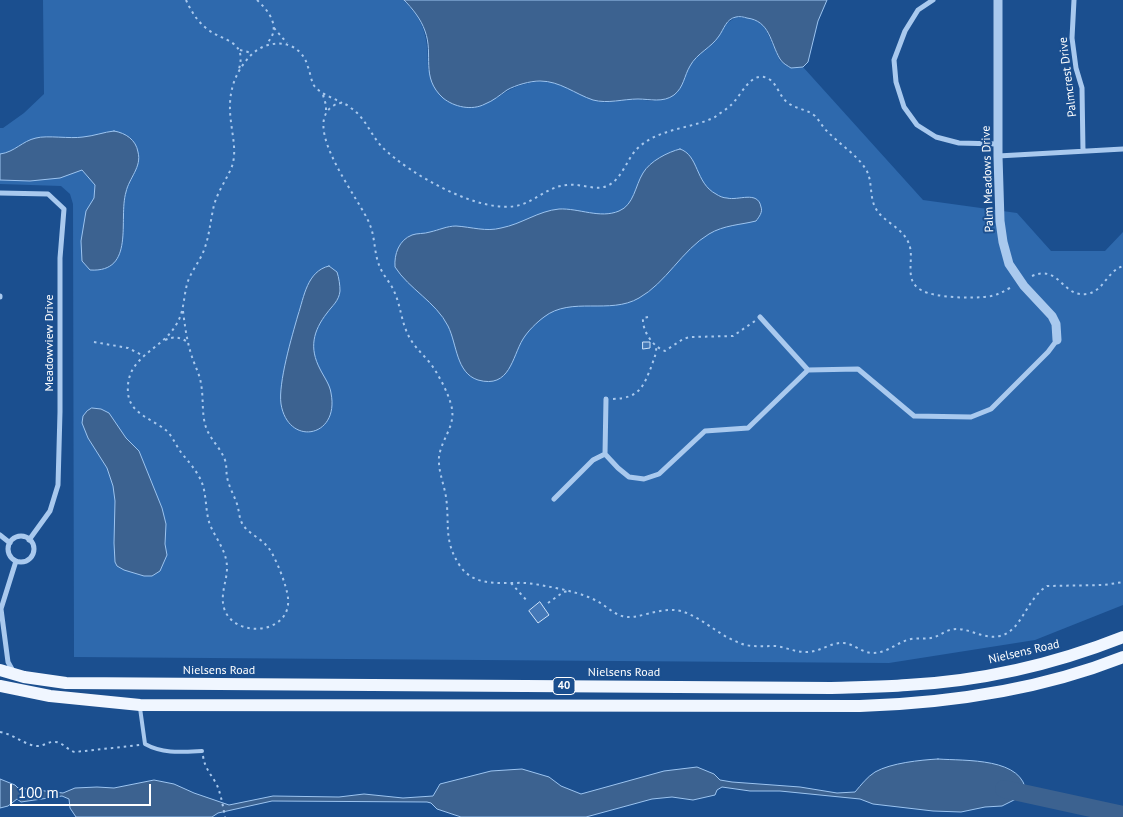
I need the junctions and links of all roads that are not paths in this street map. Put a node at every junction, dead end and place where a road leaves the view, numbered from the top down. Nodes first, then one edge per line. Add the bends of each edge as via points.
1 (933, 0) edge
2 (998, 0) edge
3 (1074, 0) edge
4 (998, 144) junction
5 (1123, 149) edge
6 (1083, 152) junction
7 (998, 156) junction
8 (0, 193) edge
9 (760, 317) road end
10 (1057, 340) joint
11 (808, 370) junction
12 (606, 399) road end
13 (605, 454) junction
14 (554, 499) dead end
15 (0, 535) edge
16 (29, 540) junction
17 (10, 543) junction
18 (16, 561) junction
19 (1, 610) edge
20 (1123, 637) edge
21 (1123, 657) edge
22 (0, 670) edge
23 (16, 675) junction
24 (0, 686) edge
25 (140, 705) junction
26 (202, 751) road end

1 - 4 street via 918,10 905,31 894,60 896,82 904,107 917,125 936,137 959,143
2 - 4 street, Palm Meadows Drive
3 - 6 street, Palmcrest Drive via 1072,38 1082,88
4 - 7 street, Palm Meadows Drive
5 - 6 street
6 - 7 street
7 - 10 street, Palm Meadows Drive via 1000,221 1010,264 1024,286 1052,316
8 - 16 street, Meadowview Drive via 48,194 64,209 60,258 58,484 50,510
9 - 11 street
10 - 11 street via 991,409 971,417 914,416 858,369
11 - 13 street via 748,428 705,431 659,474 644,479 629,477
12 - 13 street
13 - 14 street via 593,460
15 - 17 street
16 - 17 street via 20,537
16 - 18 street via 34,548 33,554 24,562
17 - 18 street via 9,554
18 - 19 street
19 - 23 street via 8,662
20 - 23 main road, Nielsens Road / 40 via 1056,660 1002,672 898,686 66,684
21 - 25 main road, 40 via 1064,677 1014,689 895,705
22 - 23 main road, Nielsens Road / 40
24 - 25 main road, 40 via 50,696
25 - 26 lane via 145,744 171,752

